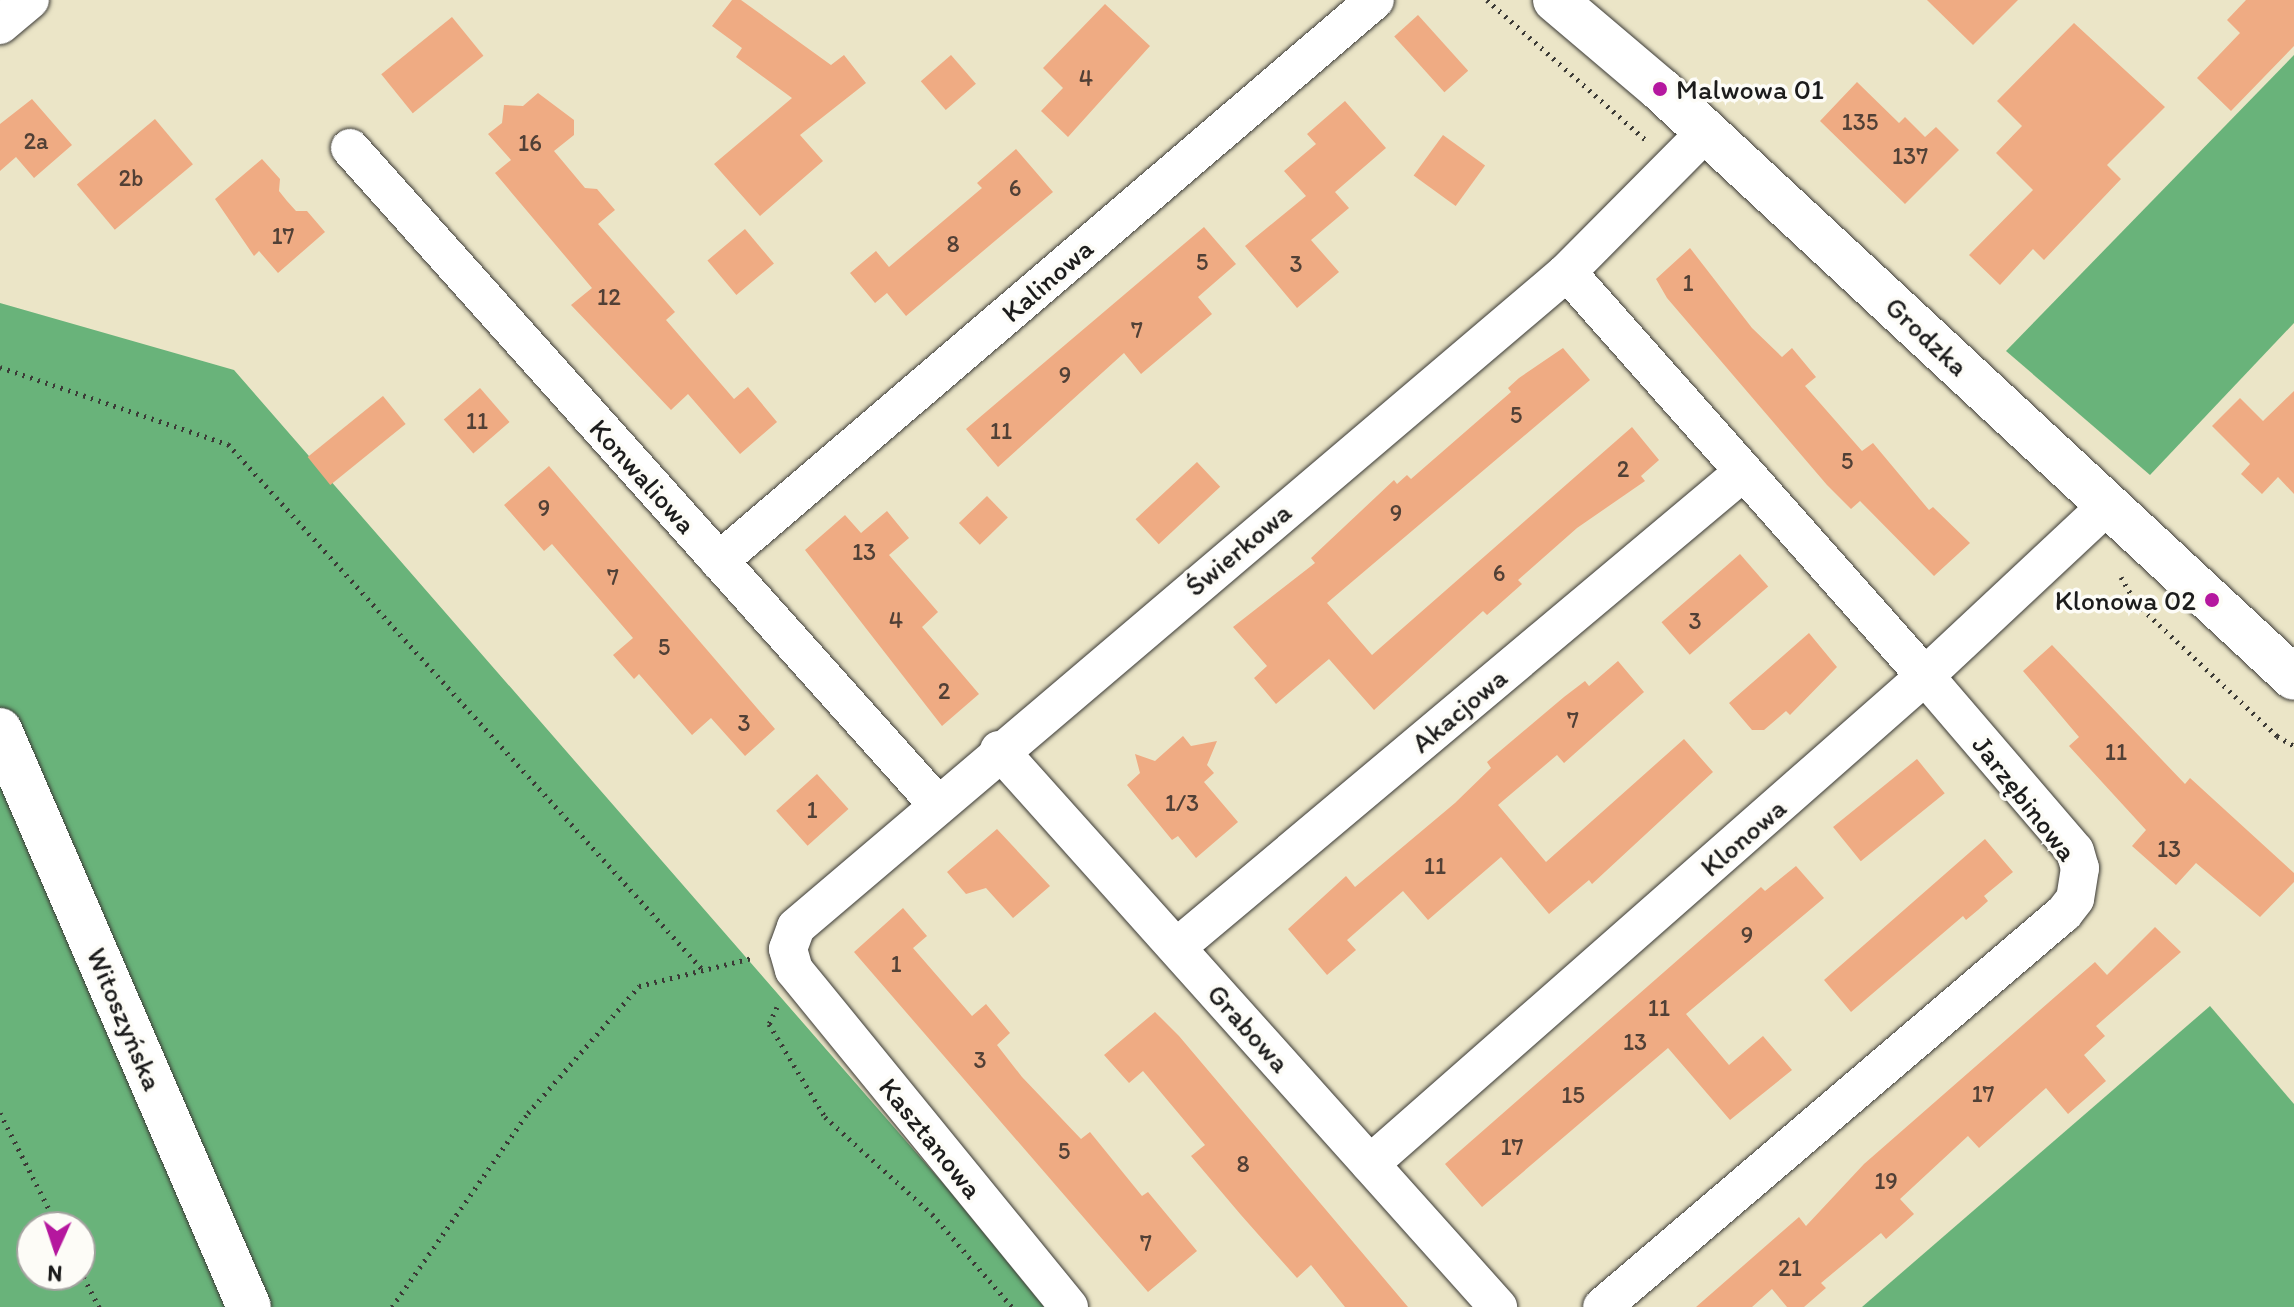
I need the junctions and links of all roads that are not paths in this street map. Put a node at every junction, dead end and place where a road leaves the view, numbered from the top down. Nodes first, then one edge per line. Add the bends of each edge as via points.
1 (30, 0) edge
2 (1375, 0) edge
3 (1555, 0) edge
4 (0, 25) edge
5 (1706, 132) junction
6 (350, 148) dead end
7 (1567, 272) junction
8 (1742, 473) junction
9 (2109, 504) junction
10 (719, 561) junction
11 (1925, 676) junction
12 (2294, 678) edge
13 (0, 730) edge
14 (999, 750) junction
15 (937, 804) junction
16 (1177, 947) junction
17 (791, 959) joint
18 (1370, 1164) junction
19 (249, 1307) edge
20 (1069, 1307) edge
21 (1498, 1307) edge
22 (1602, 1307) edge

1 - 4 street
2 - 10 street, Kalinowa
3 - 5 street, Grodzka
5 - 7 street, Świerkowa
5 - 9 street, Grodzka
6 - 10 street, Konwaliowa
7 - 8 street, Jarzębinowa
7 - 14 street, Świerkowa
8 - 11 street, Jarzębinowa
8 - 16 street, Akacjowa
9 - 11 street, Klonowa
9 - 12 street, Grodzka
10 - 15 street, Konwaliowa
11 - 18 street, Klonowa
11 - 22 street, Jarzębinowa via 2075,851 2080,868 2075,899
13 - 19 street, Witoszyńska
14 - 15 street, Świerkowa
14 - 16 street, Grabowa
15 - 17 street, Świerkowa via 796,927
16 - 18 street, Grabowa
17 - 20 street, Kasztanowa
18 - 21 street, Grabowa

